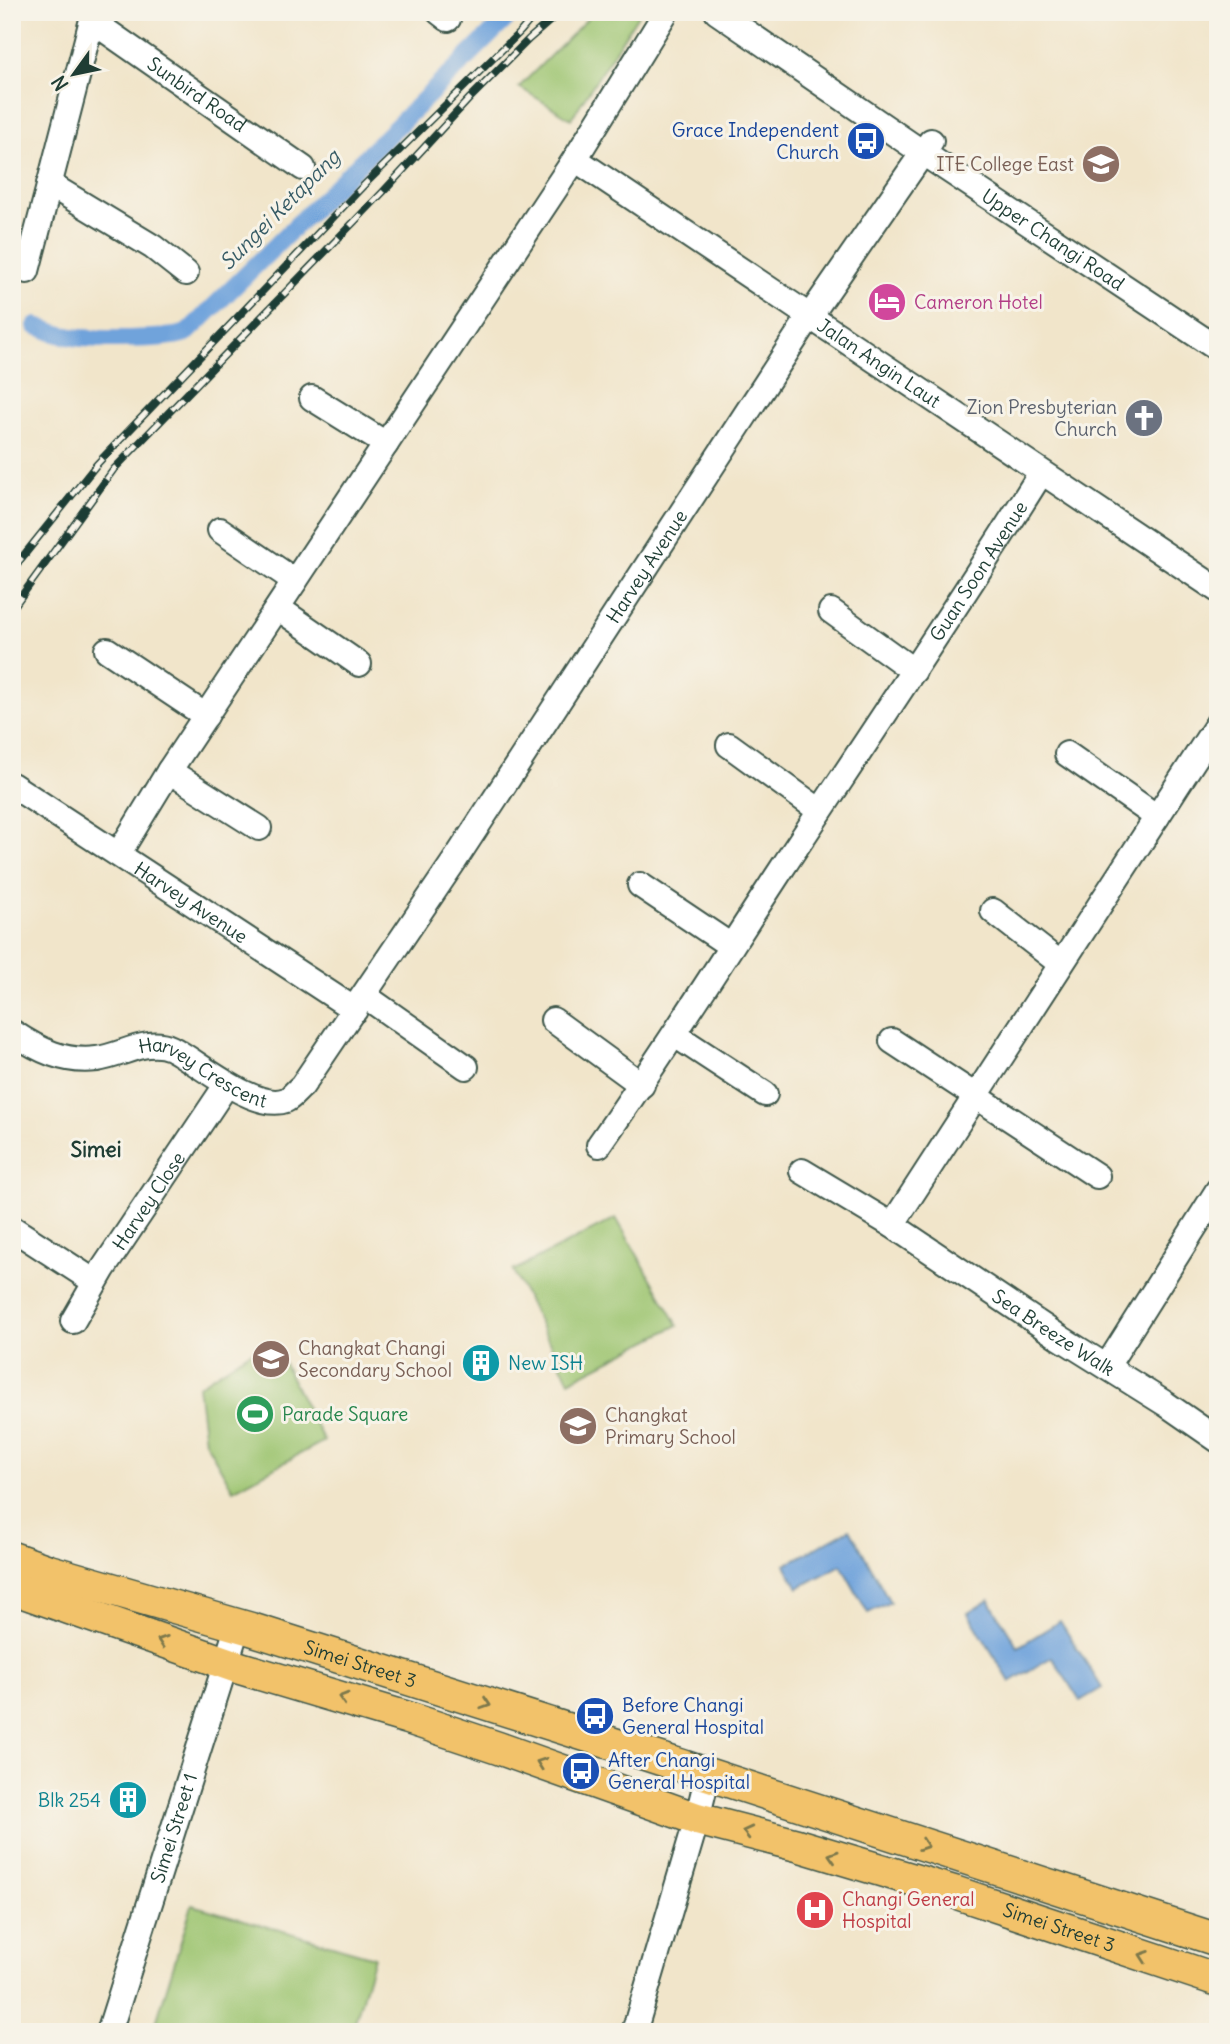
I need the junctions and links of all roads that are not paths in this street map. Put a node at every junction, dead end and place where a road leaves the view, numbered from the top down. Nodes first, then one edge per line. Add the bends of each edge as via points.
1 (666, 12) edge
2 (717, 12) edge
3 (744, 12) edge
4 (93, 17) edge
5 (927, 147) junction
6 (575, 159) junction
7 (303, 167) dead end
8 (50, 184) junction
9 (27, 271) dead end
10 (187, 273) dead end
11 (810, 316) junction
12 (1218, 331) edge
13 (1218, 349) edge
14 (312, 398) dead end
15 (386, 444) junction
16 (1041, 473) junction
17 (220, 530) dead end
18 (295, 581) junction
19 (1218, 590) edge
20 (278, 608) junction
21 (831, 611) dead end
22 (107, 650) dead end
23 (359, 664) dead end
24 (914, 671) junction
25 (206, 716) junction
26 (1218, 723) edge
27 (729, 744) dead end
28 (1067, 754) dead end
29 (169, 771) junction
30 (12, 785) edge
31 (820, 811) junction
32 (1157, 817) junction
33 (259, 828) dead end
34 (118, 853) junction
35 (640, 885) dead end
36 (993, 911) dead end
37 (731, 946) junction
38 (1061, 964) junction
39 (360, 1003) junction
40 (553, 1020) dead end
41 (12, 1032) edge
42 (675, 1035) junction
43 (892, 1041) dead end
44 (466, 1067) dead end
45 (227, 1084) junction
46 (642, 1085) junction
47 (765, 1094) dead end
48 (976, 1097) junction
49 (599, 1145) dead end
50 (802, 1171) dead end
51 (1097, 1177) dead end
52 (1218, 1190) edge
53 (892, 1225) junction
54 (12, 1228) edge
55 (95, 1282) junction
56 (73, 1321) dead end
57 (1107, 1366) junction
58 (1218, 1440) edge
59 (12, 1558) edge
60 (12, 1588) edge
61 (245, 1627) junction
62 (233, 1665) junction
63 (708, 1774) junction
64 (787, 1800) junction
65 (697, 1819) junction
66 (797, 1845) junction
67 (1218, 1940) edge
68 (1215, 1980) edge
69 (109, 2032) edge
70 (124, 2032) edge
71 (634, 2032) edge

1 - 6 street
2 - 5 street, Upper Changi Road
3 - 5 street, Upper Changi Road
4 - 7 street, Sunbird Road
4 - 8 street, Sunbird Road
5 - 11 street, Harvey Avenue
5 - 12 street, Upper Changi Road
5 - 13 street, Upper Changi Road
6 - 11 street, Jalan Angin Laut
6 - 15 street
8 - 9 street, Sunbird Road
8 - 10 street
11 - 16 street, Jalan Angin Laut
11 - 39 street, Harvey Avenue
14 - 15 street
15 - 18 street
16 - 19 street, Jalan Angin Laut
16 - 24 street, Guan Soon Avenue
17 - 18 street
18 - 20 street
20 - 23 street
20 - 25 street
21 - 24 street
22 - 25 street
24 - 31 street, Guan Soon Avenue
25 - 29 street
26 - 32 street
27 - 31 street
28 - 32 street
29 - 33 street
29 - 34 street
30 - 34 street, Harvey Avenue
31 - 37 street, Guan Soon Avenue
32 - 38 street
34 - 39 street, Harvey Avenue
35 - 37 street
36 - 38 street
37 - 42 street, Guan Soon Avenue
38 - 48 street
39 - 44 street, Harvey Avenue
39 - 45 street, Harvey Crescent via 302,1086 287,1100 268,1102
40 - 46 street
41 - 45 street, Harvey Crescent via 39,1050 65,1058 97,1059 146,1045 168,1047
42 - 46 street, Guan Soon Avenue
42 - 47 street
43 - 48 street
45 - 55 street, Harvey Close
46 - 49 street, Guan Soon Avenue
48 - 51 street
48 - 53 street
50 - 53 street, Sea Breeze Walk
52 - 57 street
53 - 57 street, Sea Breeze Walk
54 - 55 street
55 - 56 street, Harvey Close
57 - 58 street, Sea Breeze Walk
59 - 61 main road, Simei Street 3
62 -> 60 main road, Simei Street 3
61 - 62 street, Simei Street 1
61 -> 63 main road, Simei Street 3
65 -> 62 main road, Simei Street 3 via 408,1718
62 - 69 street, Simei Street 1
62 - 70 street, Simei Street 1
63 - 64 main road, Simei Street 3
63 - 65 street
64 - 66 main road via 783,1822
64 -> 67 main road, Simei Street 3
66 -> 65 main road, Simei Street 3
65 - 71 street
68 -> 66 main road, Simei Street 3

